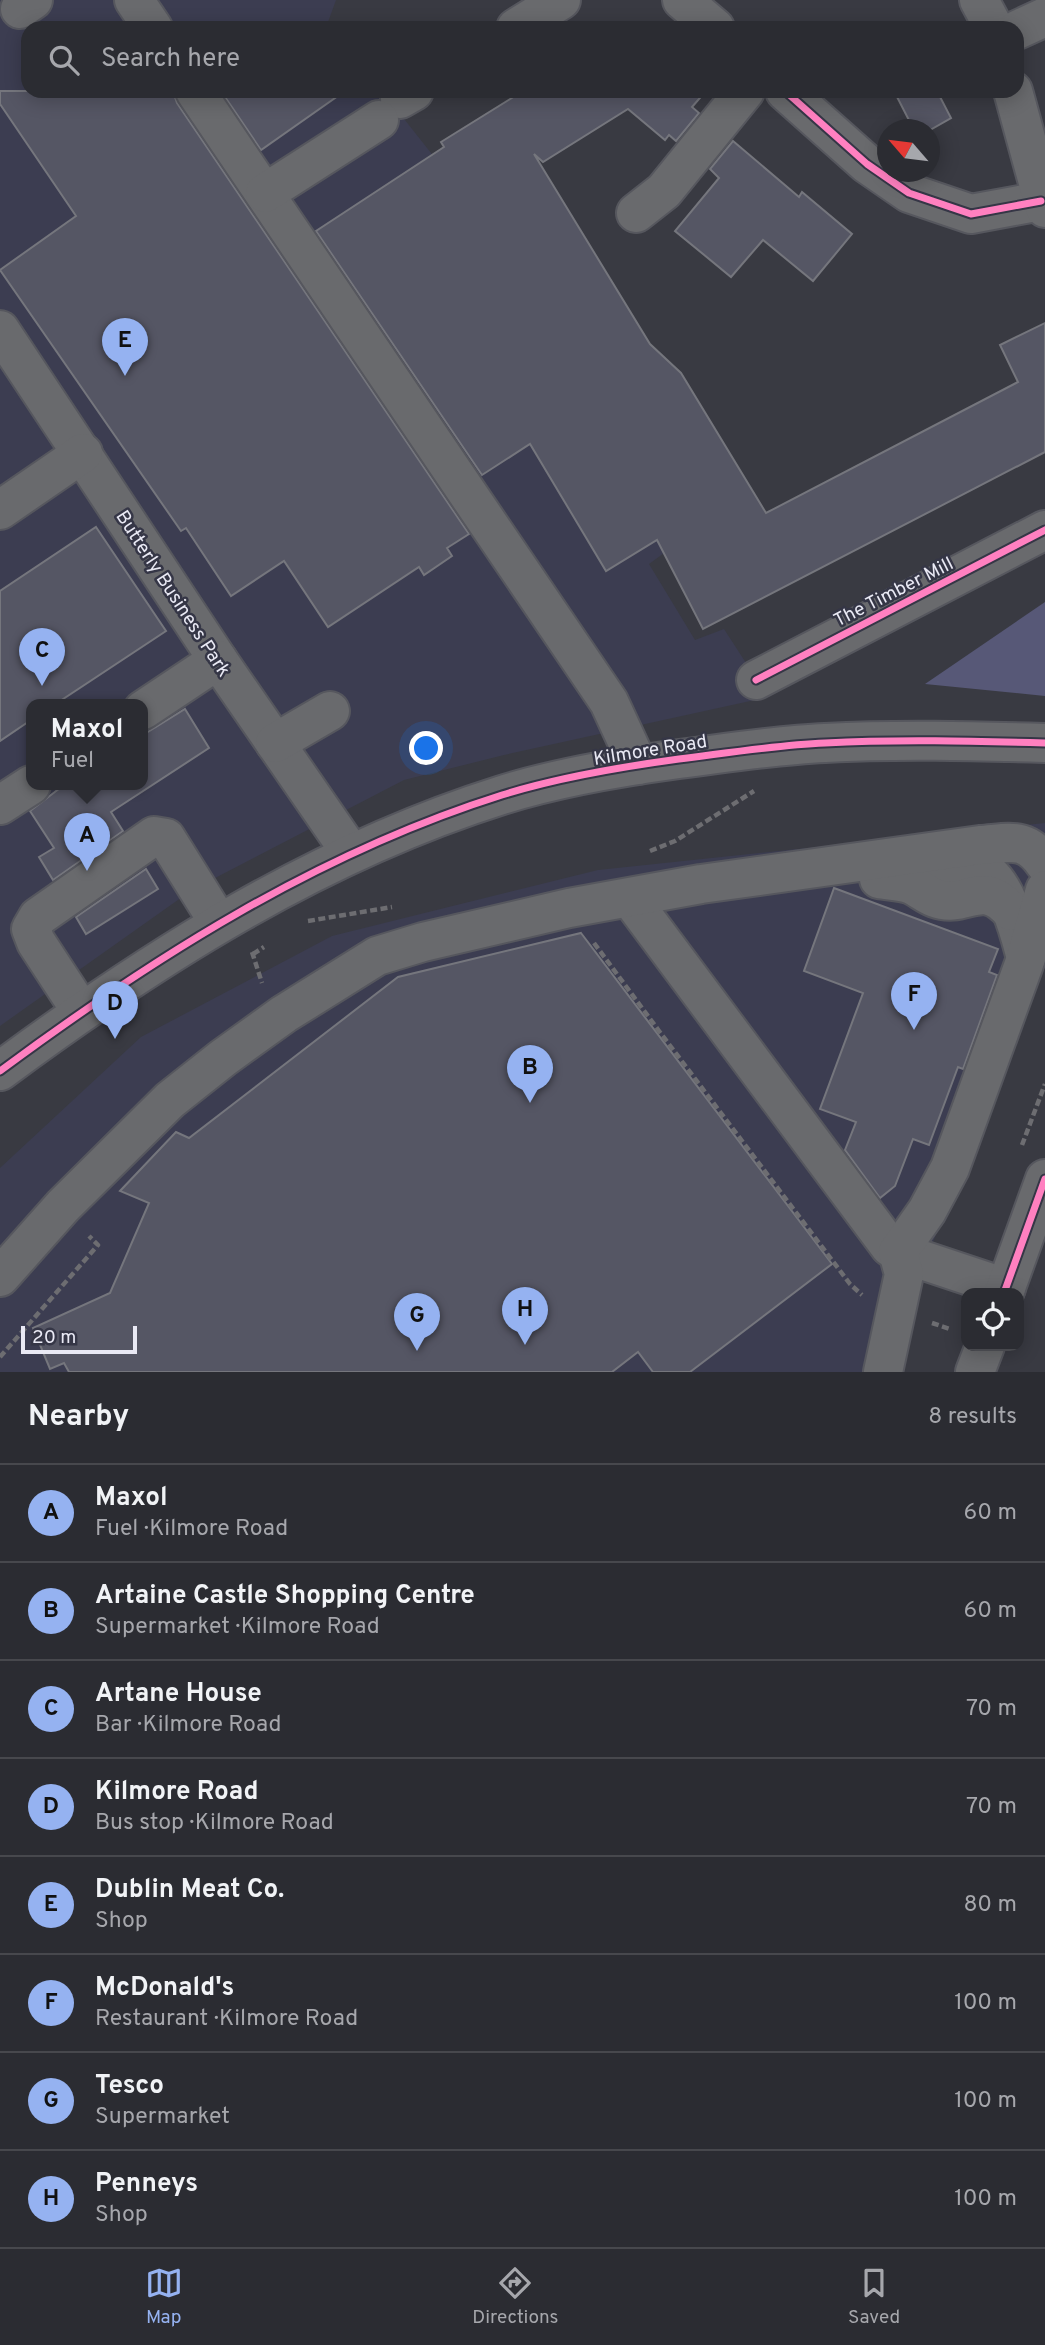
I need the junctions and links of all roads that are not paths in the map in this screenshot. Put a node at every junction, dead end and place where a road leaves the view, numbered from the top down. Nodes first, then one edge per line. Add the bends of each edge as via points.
1 (134, 0) edge
2 (561, 0) edge
3 (682, 0) edge
4 (979, 0) edge
5 (1045, 18) edge
6 (148, 21) edge
7 (527, 21) edge
8 (707, 21) edge
9 (990, 21) edge
10 (1024, 27) edge
11 (200, 98) edge
12 (739, 98) edge
13 (793, 98) edge
14 (1015, 98) edge
15 (398, 103) edge
16 (265, 193) junction
17 (1043, 204) edge
18 (636, 213) dead end
19 (0, 330) edge
20 (83, 453) junction
21 (0, 510) edge
22 (1045, 530) edge
23 (218, 660) junction
24 (756, 680) dead end
25 (148, 707) edge
26 (330, 710) dead end
27 (275, 743) junction
28 (1045, 743) edge
29 (638, 765) junction
30 (26, 788) edge
31 (0, 805) edge
32 (352, 853) junction
33 (1045, 864) edge
34 (865, 871) junction
35 (1045, 890) edge
36 (630, 898) junction
37 (219, 923) junction
38 (1026, 958) junction
39 (82, 1011) junction
40 (0, 1071) edge
41 (1045, 1179) edge
42 (898, 1252) junction
43 (0, 1277) edge
44 (999, 1288) edge
45 (1006, 1288) edge
46 (971, 1351) edge
47 (883, 1372) edge
48 (975, 1372) edge

1 - 6 street
2 - 7 street
3 - 8 street
4 - 9 street
5 - 10 street
11 - 16 street
12 - 18 street via 664,191
13 - 17 street via 867,164 909,193 971,214
14 - 17 street
15 - 16 street
16 - 29 street via 609,702
19 - 20 street, Butterly Business Park
20 - 21 street
20 - 23 street, Butterly Business Park
22 - 24 street, The Timber Mill
23 - 25 street
23 - 27 street, Butterly Business Park
26 - 27 street
27 - 32 street, Butterly Business Park
28 - 29 street, Kilmore Road via 824,743
29 - 32 street, Kilmore Road via 505,794
30 - 31 street
32 - 37 street, Kilmore Road
33 - 34 street via 1031,847 1019,842 980,845
34 - 36 street via 787,873
34 - 38 street via 976,867 988,872 1011,911
35 - 38 street
36 - 42 street via 883,1239
36 - 43 street via 423,942 355,968 170,1100 63,1206
37 - 39 street, Kilmore Road
37 - 39 street via 175,850 166,838 154,836 38,917 31,929
38 - 42 street via 950,1168
39 - 40 street, Kilmore Road
41 - 45 street
42 - 44 street
42 - 47 street via 904,1274
46 - 48 street

